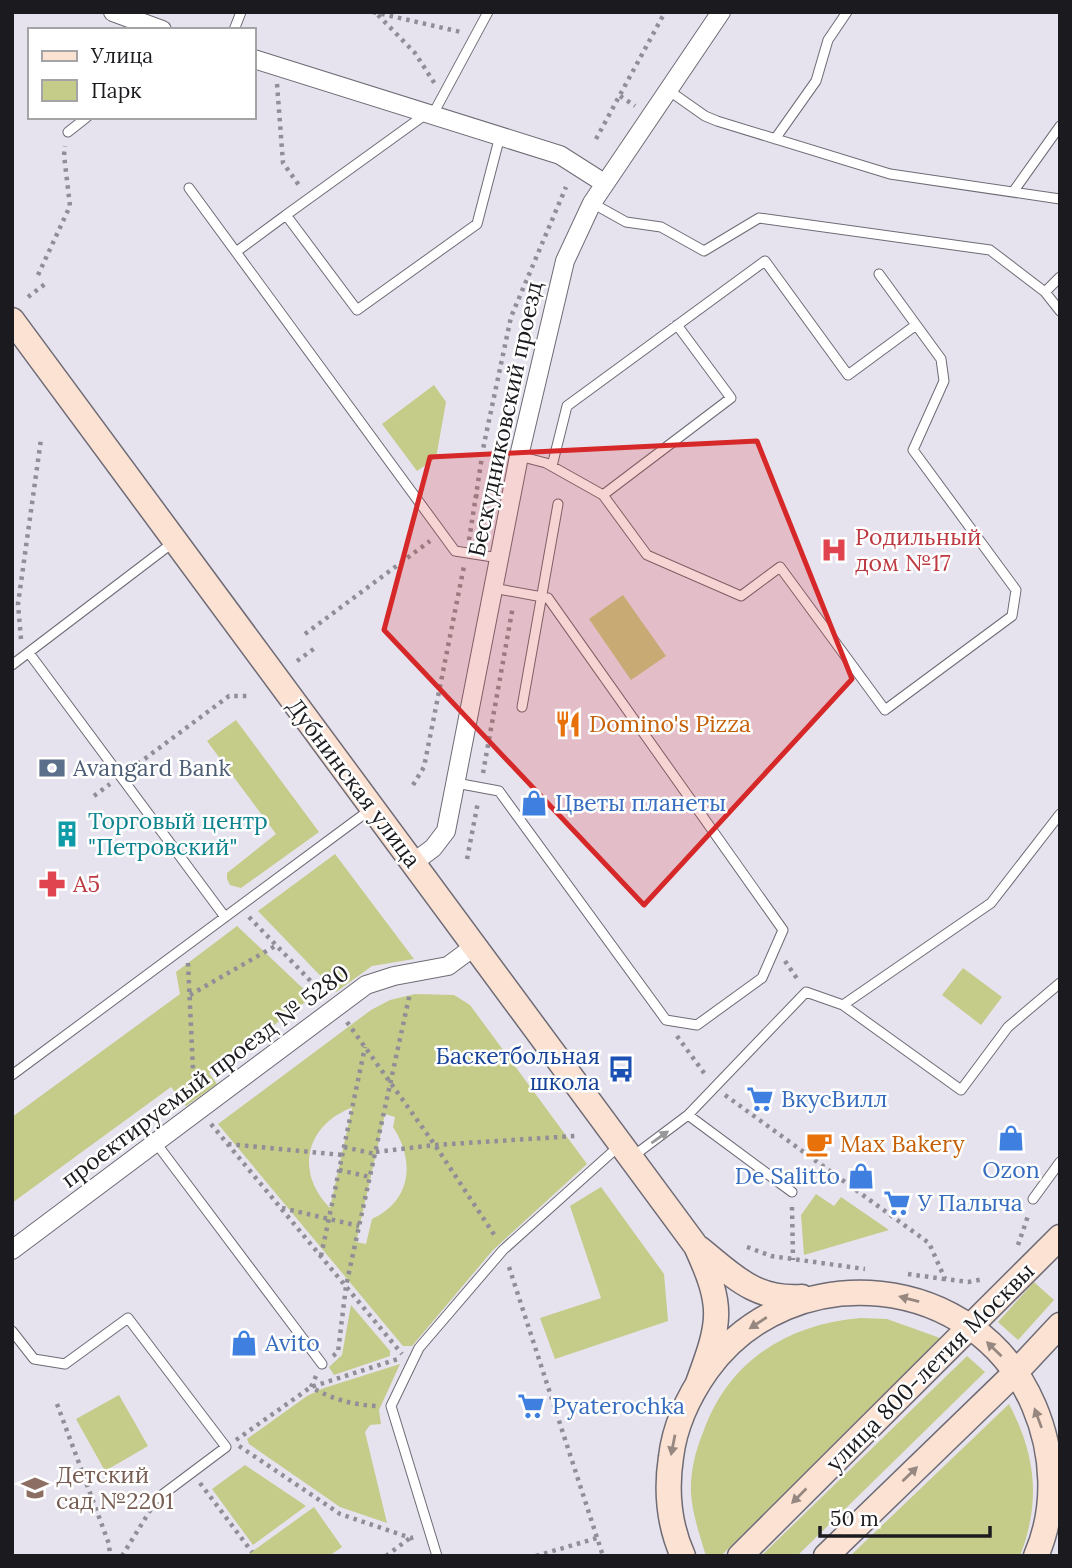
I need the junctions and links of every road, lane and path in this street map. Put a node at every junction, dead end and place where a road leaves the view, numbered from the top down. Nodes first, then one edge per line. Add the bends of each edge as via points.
1 (113, 12) edge
2 (488, 12) edge
3 (665, 12) edge
4 (721, 12) edge
5 (847, 12) edge
6 (376, 13) edge
7 (157, 28) edge
8 (475, 35) junction
9 (256, 61) edge
10 (277, 83) dead end
11 (668, 90) junction
12 (442, 96) junction
13 (620, 96) junction
14 (636, 106) dead end
15 (430, 113) junction
16 (84, 119) edge
17 (1060, 126) edge
18 (68, 132) joint
19 (500, 136) junction
20 (596, 139) dead end
21 (775, 139) junction
22 (604, 183) junction
23 (566, 187) dead end
24 (189, 188) dead end
25 (1013, 192) junction
26 (309, 199) junction
27 (1060, 199) edge
28 (592, 203) junction
29 (286, 215) junction
30 (236, 252) junction
31 (879, 274) dead end
32 (38, 275) dead end
33 (1060, 277) edge
34 (45, 284) dead end
35 (1045, 292) junction
36 (27, 297) dead end
37 (1060, 311) edge
38 (12, 320) edge
39 (677, 325) junction
40 (916, 325) junction
41 (41, 439) dead end
42 (519, 456) junction
43 (552, 466) junction
44 (603, 495) junction
45 (475, 496) junction
46 (496, 500) dead end
47 (558, 504) dead end
48 (442, 533) junction
49 (176, 540) junction
50 (467, 553) junction
51 (499, 558) junction
52 (493, 588) junction
53 (513, 592) junction
54 (541, 597) junction
55 (304, 634) dead end
56 (315, 648) dead end
57 (26, 655) junction
58 (297, 661) dead end
59 (12, 665) edge
60 (249, 696) dead end
61 (522, 707) dead end
62 (170, 740) dead end
63 (456, 783) junction
64 (413, 785) dead end
65 (481, 787) junction
66 (372, 808) junction
67 (1060, 814) edge
68 (467, 859) dead end
69 (414, 863) junction
70 (239, 906) junction
71 (225, 917) junction
72 (187, 945) junction
73 (276, 945) junction
74 (475, 946) junction
75 (776, 947) junction
76 (1060, 983) edge
77 (411, 985) dead end
78 (806, 992) junction
79 (190, 995) junction
80 (843, 1005) junction
81 (336, 1007) junction
82 (666, 1020) junction
83 (365, 1046) junction
84 (12, 1075) edge
85 (391, 1084) junction
86 (715, 1088) junction
87 (201, 1109) junction
88 (688, 1115) junction
89 (575, 1136) dead end
90 (156, 1143) junction
91 (227, 1144) junction
92 (435, 1145) junction
93 (344, 1147) junction
94 (626, 1151) junction
95 (376, 1153) junction
96 (342, 1155) junction
97 (1060, 1162) edge
98 (339, 1170) junction
99 (370, 1177) junction
100 (792, 1192) joint
101 (1033, 1199) joint
102 (281, 1208) junction
103 (329, 1219) junction
104 (359, 1226) junction
105 (1060, 1237) edge
106 (14, 1246) edge
107 (696, 1246) junction
108 (747, 1247) dead end
109 (503, 1250) junction
110 (321, 1256) junction
111 (1015, 1256) dead end
112 (793, 1260) junction
113 (876, 1270) dead end
114 (904, 1274) dead end
115 (988, 1277) dead end
116 (945, 1279) junction
117 (346, 1286) junction
118 (820, 1296) junction
119 (1060, 1325) edge
120 (971, 1328) junction
121 (12, 1331) edge
122 (419, 1348) junction
123 (405, 1357) junction
124 (322, 1364) joint
125 (1016, 1372) junction
126 (698, 1382) junction
127 (311, 1387) junction
128 (57, 1404) dead end
129 (391, 1406) junction
130 (192, 1473) junction
131 (158, 1498) joint
132 (430, 1533) junction
133 (411, 1538) junction
134 (597, 1538) junction
135 (252, 1552) dead end
136 (110, 1556) edge
137 (122, 1556) edge
138 (386, 1556) edge
139 (437, 1556) edge
140 (536, 1556) edge
141 (603, 1556) edge
142 (683, 1556) edge
143 (740, 1556) edge
144 (826, 1556) edge
145 (1036, 1556) edge

1 - 7 street
2 - 8 lane
3 - 13 path
4 - 11 street, Бескудниковский проезд
5 - 21 lane via 828,40 816,81
6 - 8 path
6 - 12 path via 415,53
8 - 12 lane
9 - 15 street
10 - 26 path via 283,163
11 - 21 lane via 705,116
11 - 22 street, Бескудниковский проезд
12 - 15 lane
13 - 14 path
13 - 20 path
15 - 19 street
15 - 26 lane
16 - 18 lane
17 - 25 lane
18 - 32 path via 64,155 70,206
19 - 22 street via 560,155
19 - 29 lane via 477,223 357,310
21 - 25 lane via 890,174
22 - 28 street, Бескудниковский проезд
23 - 45 path via 511,317
24 - 30 lane
25 - 27 lane
26 - 29 lane
28 - 35 lane via 626,222 662,227 704,251 759,218 990,250
28 - 42 street, Бескудниковский проезд via 565,261
29 - 30 lane
30 - 48 lane
31 - 40 lane
33 - 35 lane
34 - 36 path
35 - 37 lane
38 - 49 main road, Дубнинская улица
39 - 40 lane via 765,261 848,375
39 - 43 lane via 567,406
39 - 44 lane via 731,398
40 - 44 lane via 941,359 944,381 913,450 1016,590 1012,616 885,710 780,567 741,596 647,555
41 - 57 path via 18,604
42 - 43 lane
42 - 51 street, Бескудниковский проезд
43 - 44 lane
45 - 46 path
45 - 50 path
47 - 54 lane
48 - 50 lane via 455,551
48 - 55 path
49 - 57 lane
49 - 66 main road, Дубнинская улица
50 - 51 lane
50 - 64 path via 424,767
51 - 52 street, Бескудниковский проезд
52 - 53 lane
52 - 63 street, Бескудниковский проезд
53 - 54 lane
53 - 65 path
54 - 61 lane
54 - 75 lane via 548,598 783,930
56 - 58 path
57 - 59 lane
57 - 71 lane
60 - 62 path via 229,696
63 - 65 lane
63 - 69 street, Бескудниковский проезд via 446,831
65 - 68 path
65 - 82 lane via 499,791
66 - 69 main road, Дубнинская улица
66 - 70 lane
67 - 80 lane via 991,903
69 - 74 main road, Дубнинская улица
70 - 71 lane
70 - 73 path
71 - 72 lane
72 - 79 path
72 - 84 lane
73 - 79 path
73 - 81 path
74 - 81 street, проектируемый проезд № 5280 via 448,966 366,985
74 - 94 main road, Дубнинская улица
75 - 78 path
75 - 82 lane via 762,978 697,1025
76 - 80 lane via 1008,1027 961,1090
77 - 85 path
78 - 80 lane
78 - 86 lane
79 - 87 path via 194,1093
81 - 83 path
81 - 87 street, проектируемый проезд № 5280
82 - 86 path
83 - 85 path
83 - 93 path
85 - 92 path
85 - 95 path
86 - 88 lane
86 - 116 path via 929,1243
87 - 90 street, проектируемый проезд № 5280
87 - 91 path
94 -> 88 lane
88 - 100 lane
89 - 92 path
90 - 106 street, проектируемый проезд № 5280
90 - 124 lane
91 - 96 path
91 - 102 path
92 - 95 path
92 - 109 path
93 - 95 path
93 - 96 path
94 - 107 main road, Дубнинская улица
94 - 109 lane
95 - 99 path
96 - 98 path
97 - 101 lane
98 - 99 path
98 - 103 path
99 - 104 path
100 - 112 path
101 - 111 path
102 - 103 path
102 - 110 path
103 - 104 path
103 - 110 path
104 - 117 path
105 - 120 main road, улица 800-летия Москвы
107 - 118 main road, Дубнинская улица via 763,1294
107 - 126 main road, Дубнинская улица via 714,1290 717,1312 715,1338
108 - 112 path
109 - 122 lane
109 - 134 path
110 - 117 path
112 - 113 path
114 - 116 path
115 - 116 path via 968,1282
117 - 123 path
117 - 124 path via 338,1352
120 -> 118 main road via 912,1299 860,1292
118 -> 126 main road via 784,1308 739,1335
119 - 125 main road
125 -> 120 main road
120 -> 143 main road, улица 800-летия Москвы
121 - 130 lane via 34,1359 65,1364 128,1318 226,1447
122 - 123 path
122 - 129 lane
123 - 127 path
144 -> 125 main road
145 -> 125 main road via 1047,1522 1050,1471 1040,1419
126 -> 142 main road via 679,1419 669,1470 672,1522
127 - 129 path via 356,1405
127 - 133 path via 233,1442 340,1514
128 - 136 path
129 - 132 lane
130 - 131 lane
130 - 135 path
131 - 137 path
132 - 133 path
132 - 139 lane
133 - 138 path
134 - 140 path
134 - 141 path

